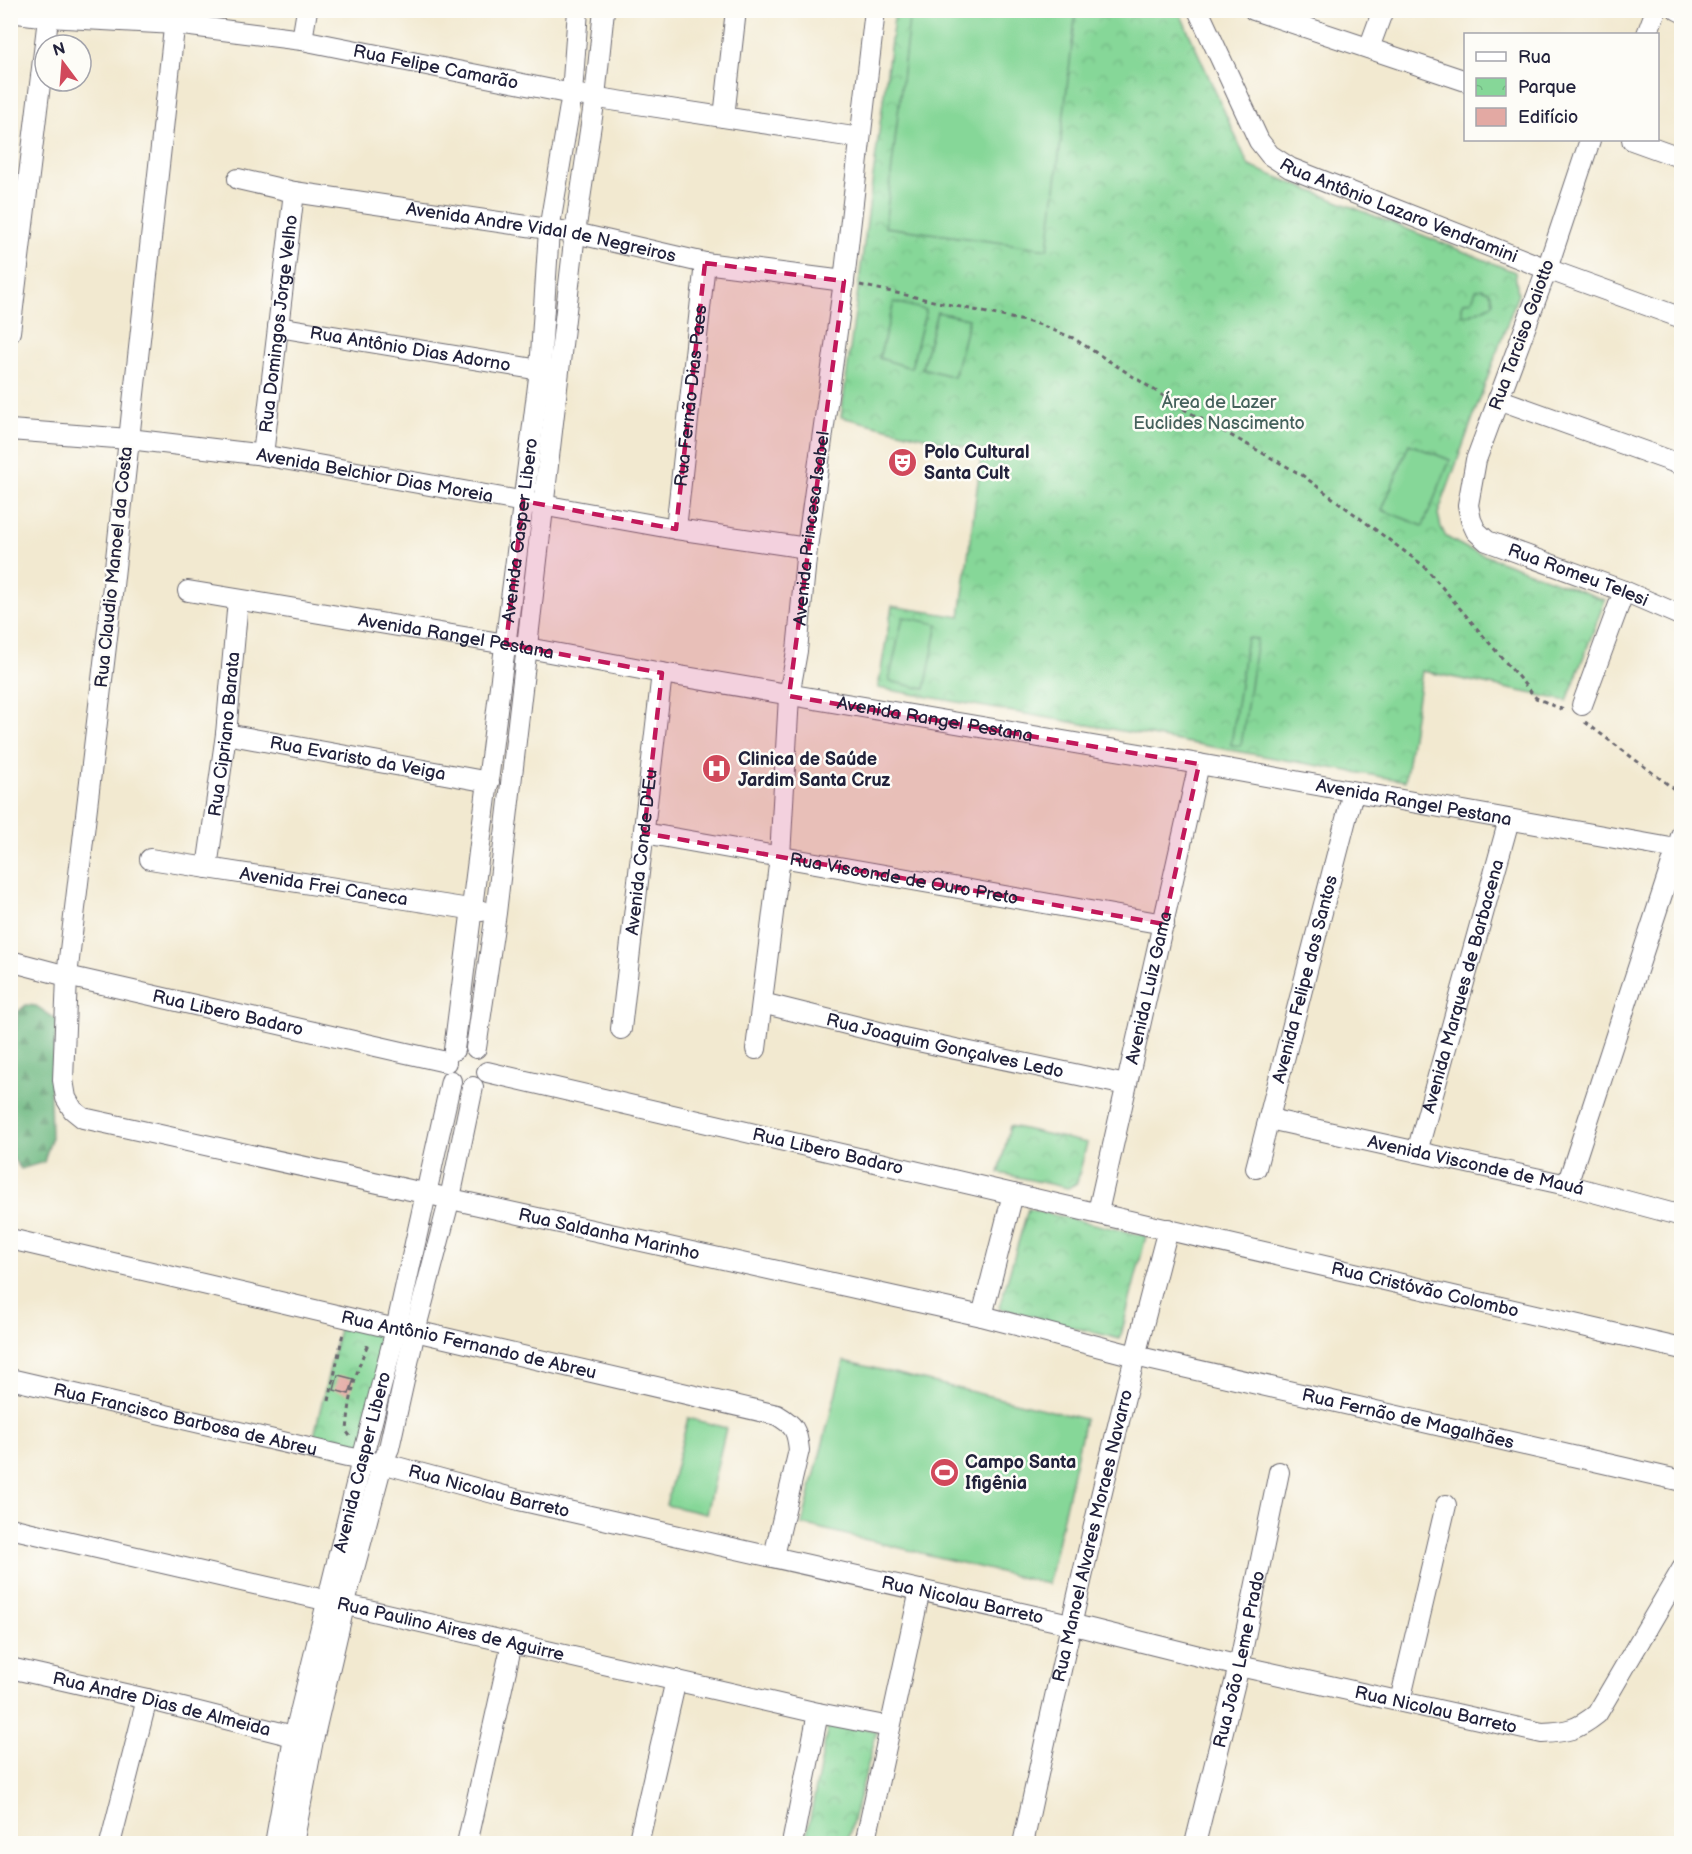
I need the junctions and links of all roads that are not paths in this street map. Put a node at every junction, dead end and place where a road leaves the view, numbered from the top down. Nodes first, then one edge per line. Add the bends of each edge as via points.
1 (307, 10) edge
2 (579, 10) edge
3 (604, 10) edge
4 (735, 10) edge
5 (875, 10) edge
6 (1198, 10) edge
7 (1254, 10) edge
8 (1383, 10) edge
9 (1656, 10) edge
10 (10, 12) edge
11 (48, 14) edge
12 (176, 17) edge
13 (1647, 33) edge
14 (302, 40) junction
15 (1369, 48) junction
16 (1464, 80) edge
17 (572, 94) junction
18 (595, 97) junction
19 (723, 117) junction
20 (860, 138) junction
21 (1590, 141) edge
22 (1635, 141) edge
23 (1682, 158) edge
24 (238, 179) dead end
25 (294, 192) junction
26 (549, 230) junction
27 (575, 233) junction
28 (705, 263) junction
29 (1547, 269) junction
30 (843, 282) junction
31 (1682, 318) edge
32 (278, 327) junction
33 (10, 332) edge
34 (540, 370) junction
35 (1498, 399) junction
36 (10, 430) edge
37 (129, 439) junction
38 (263, 455) junction
39 (1682, 465) edge
40 (524, 501) junction
41 (545, 505) junction
42 (676, 529) junction
43 (1476, 531) joint
44 (807, 548) junction
45 (188, 591) dead end
46 (1624, 591) junction
47 (238, 600) junction
48 (1682, 616) edge
49 (506, 644) junction
50 (526, 648) junction
51 (662, 673) junction
52 (789, 696) junction
53 (1577, 712) road end
54 (226, 734) junction
55 (1199, 764) junction
56 (489, 782) junction
57 (1353, 792) junction
58 (1509, 820) junction
59 (644, 833) junction
60 (1680, 844) edge
61 (780, 857) junction
62 (150, 859) dead end
63 (207, 868) junction
64 (471, 909) junction
65 (496, 913) junction
66 (1164, 924) junction
67 (10, 961) edge
68 (67, 976) junction
69 (762, 1003) junction
70 (621, 1029) dead end
71 (476, 1048) junction
72 (756, 1049) dead end
73 (450, 1056) junction
74 (487, 1072) junction
75 (451, 1081) junction
76 (1126, 1085) junction
77 (473, 1087) junction
78 (83, 1118) joint
79 (1269, 1119) junction
80 (1417, 1152) junction
81 (1256, 1168) dead end
82 (1567, 1185) junction
83 (425, 1192) junction
84 (1013, 1194) junction
85 (450, 1198) junction
86 (1098, 1212) junction
87 (1682, 1216) edge
88 (1168, 1229) junction
89 (10, 1239) edge
90 (982, 1316) junction
91 (399, 1329) junction
92 (1682, 1348) edge
93 (1135, 1356) junction
94 (10, 1379) edge
95 (362, 1460) junction
96 (382, 1464) junction
97 (1279, 1472) dead end
98 (1682, 1481) edge
99 (1446, 1504) dead end
100 (10, 1528) edge
101 (774, 1556) junction
102 (1682, 1569) edge
103 (920, 1590) junction
104 (335, 1603) junction
105 (1070, 1624) junction
106 (512, 1643) junction
107 (1239, 1666) junction
108 (10, 1668) edge
109 (676, 1680) junction
110 (147, 1699) junction
111 (1400, 1701) junction
112 (818, 1713) junction
113 (890, 1727) junction
114 (304, 1739) junction
115 (110, 1844) edge
116 (275, 1844) edge
117 (293, 1844) edge
118 (467, 1844) edge
119 (638, 1844) edge
120 (792, 1844) edge
121 (865, 1844) edge
122 (1023, 1844) edge
123 (1195, 1844) edge

1 - 14 street
2 - 17 street, Avenida Casper Libero
3 - 18 street, Avenida Casper Libero
4 - 19 street
5 - 20 street, Avenida Princesa Isabel
6 - 29 street, Rua Antônio Lazaro Vendramini via 1258,141 1270,155 1290,168
7 - 15 street
8 - 15 street
9 - 13 street
10 - 11 street, Rua Felipe Camarão
11 - 12 street, Rua Felipe Camarão
11 - 33 street
12 - 14 street, Rua Felipe Camarão
12 - 37 street, Rua Claudio Manoel da Costa
14 - 17 street, Rua Felipe Camarão
15 - 16 street
17 - 18 street, Rua Felipe Camarão
17 - 26 street, Avenida Casper Libero
18 - 19 street, Rua Felipe Camarão
18 - 27 street, Avenida Casper Libero
19 - 20 street, Rua Felipe Camarão
20 - 30 street, Avenida Princesa Isabel
21 - 29 street, Rua Tarciso Gaiotto
22 - 23 street
24 - 25 street, Avenida Andre Vidal de Negreiros
25 - 26 street, Avenida Andre Vidal de Negreiros
25 - 32 street, Rua Domingos Jorge Velho
26 - 27 street, Avenida Andre Vidal de Negreiros
26 - 34 street, Avenida Casper Libero
27 - 28 street, Avenida Andre Vidal de Negreiros
27 - 41 street, Avenida Casper Libero
28 - 30 street, Avenida Andre Vidal de Negreiros
28 - 42 street, Rua Fernão Dias Paes
29 - 31 street, Rua Antônio Lazaro Vendramini
29 - 35 street, Rua Tarciso Gaiotto
30 - 44 street, Avenida Princesa Isabel
32 - 34 street, Rua Antônio Dias Adorno
32 - 38 street, Rua Domingos Jorge Velho
34 - 40 street, Avenida Casper Libero
35 - 39 street
35 - 43 street, Rua Tarciso Gaiotto via 1476,460 1468,505
36 - 37 street, Avenida Belchior Dias Moreia
37 - 38 street, Avenida Belchior Dias Moreia
37 - 68 street, Rua Claudio Manoel da Costa
38 - 40 street, Avenida Belchior Dias Moreia
40 - 41 street, Avenida Belchior Dias Moreia
40 - 49 street, Avenida Casper Libero
41 - 42 street, Avenida Belchior Dias Moreia
41 - 50 street, Avenida Casper Libero
42 - 44 street, Avenida Belchior Dias Moreia
43 - 46 street, Rua Romeu Telesi via 1487,541
44 - 52 street, Avenida Princesa Isabel
45 - 47 street, Avenida Rangel Pestana
46 - 48 street, Rua Romeu Telesi
46 - 53 street
47 - 49 street, Avenida Rangel Pestana
47 - 54 street, Rua Cipriano Barata
49 - 50 street, Avenida Rangel Pestana
49 - 56 street, Avenida Casper Libero
50 - 51 street, Avenida Rangel Pestana
50 - 65 street, Avenida Casper Libero
51 - 52 street, Avenida Rangel Pestana
51 - 59 street, Avenida Conde D'Eu
52 - 55 street, Avenida Rangel Pestana
52 - 61 street, Avenida Princesa Isabel
54 - 56 street, Rua Evaristo da Veiga
54 - 63 street, Rua Cipriano Barata
55 - 57 street, Avenida Rangel Pestana
55 - 66 street, Avenida Luiz Gama
56 - 64 street, Avenida Casper Libero
57 - 58 street, Avenida Rangel Pestana
57 - 79 street, Avenida Felipe dos Santos
58 - 60 street, Avenida Rangel Pestana
58 - 80 street, Avenida Marques de Barbacena
59 - 61 street, Rua Visconde de Ouro Preto
59 - 70 street, Avenida Conde D'Eu
60 - 82 street
61 - 66 street, Rua Visconde de Ouro Preto
61 - 69 street, Avenida Princesa Isabel
62 - 63 street, Avenida Frei Caneca
63 - 64 street, Avenida Frei Caneca
64 - 65 street, Avenida Frei Caneca
64 - 73 street, Avenida Casper Libero
65 - 71 street, Avenida Casper Libero
66 - 76 street, Avenida Luiz Gama
67 - 68 street, Rua Libero Badaro
68 - 73 street, Rua Libero Badaro
68 - 78 street, Rua Claudio Manoel da Costa via 63,1080 69,1104
69 - 72 street, Avenida Princesa Isabel
69 - 76 street, Rua Joaquim Gonçalves Ledo via 899,1037
71 - 73 street via 462,1046
71 - 74 street via 485,1058
73 - 75 street via 446,1072
74 - 77 street
74 - 84 street, Rua Libero Badaro
75 - 77 street via 459,1087
75 - 83 street, Avenida Casper Libero
76 - 86 street, Avenida Luiz Gama
77 - 85 street, Avenida Casper Libero
78 - 83 street, Rua Saldanha Marinho
79 - 80 street, Avenida Visconde de Mauá
79 - 81 street, Avenida Felipe dos Santos
80 - 82 street, Avenida Visconde de Mauá
82 - 87 street, Avenida Visconde de Mauá
83 - 85 street, Rua Saldanha Marinho
83 - 91 street, Avenida Casper Libero
84 - 86 street, Rua Libero Badaro
84 - 90 street
85 - 90 street, Rua Saldanha Marinho
85 - 91 street, Avenida Casper Libero
86 - 88 street, Rua Libero Badaro
88 - 92 street, Rua Cristóvão Colombo
88 - 93 street, Rua Manoel Alvares Moraes Navarro
89 - 91 street, Rua Antônio Fernando de Abreu
90 - 93 street, Rua Saldanha Marinho
91 - 95 street, Avenida Casper Libero
91 - 96 street, Avenida Casper Libero via 389,1449
91 - 101 street, Rua Antônio Fernando de Abreu via 777,1415 791,1423 799,1450
93 - 98 street, Rua Fernão de Magalhães
93 - 105 street, Rua Manoel Alvares Moraes Navarro
94 - 95 street, Rua Francisco Barbosa de Abreu
95 - 96 street, Rua Nicolau Barreto
95 - 104 street, Avenida Casper Libero
96 - 101 street, Rua Nicolau Barreto via 519,1500
96 - 104 street, Avenida Casper Libero
97 - 107 street, Rua João Leme Prado
99 - 111 street
100 - 104 street, Rua Paulino Aires de Aguirre
101 - 103 street, Rua Nicolau Barreto
102 - 111 street, Rua Nicolau Barreto via 1597,1714 1582,1726 1566,1732 1542,1733
103 - 105 street, Rua Nicolau Barreto
103 - 113 street
104 - 106 street, Rua Paulino Aires de Aguirre
104 - 114 street, Avenida Casper Libero
105 - 107 street, Rua Nicolau Barreto
105 - 122 street, Rua Manoel Alvares Moraes Navarro
106 - 109 street, Rua Paulino Aires de Aguirre
106 - 118 street
107 - 111 street, Rua Nicolau Barreto
107 - 123 street, Rua João Leme Prado
108 - 110 street, Rua Andre Dias de Almeida
109 - 112 street, Rua Paulino Aires de Aguirre
109 - 119 street
110 - 114 street, Rua Andre Dias de Almeida
110 - 115 street
112 - 113 street, Rua Paulino Aires de Aguirre
112 - 120 street
113 - 121 street
114 - 116 street, Avenida Casper Libero
114 - 117 street, Avenida Casper Libero

